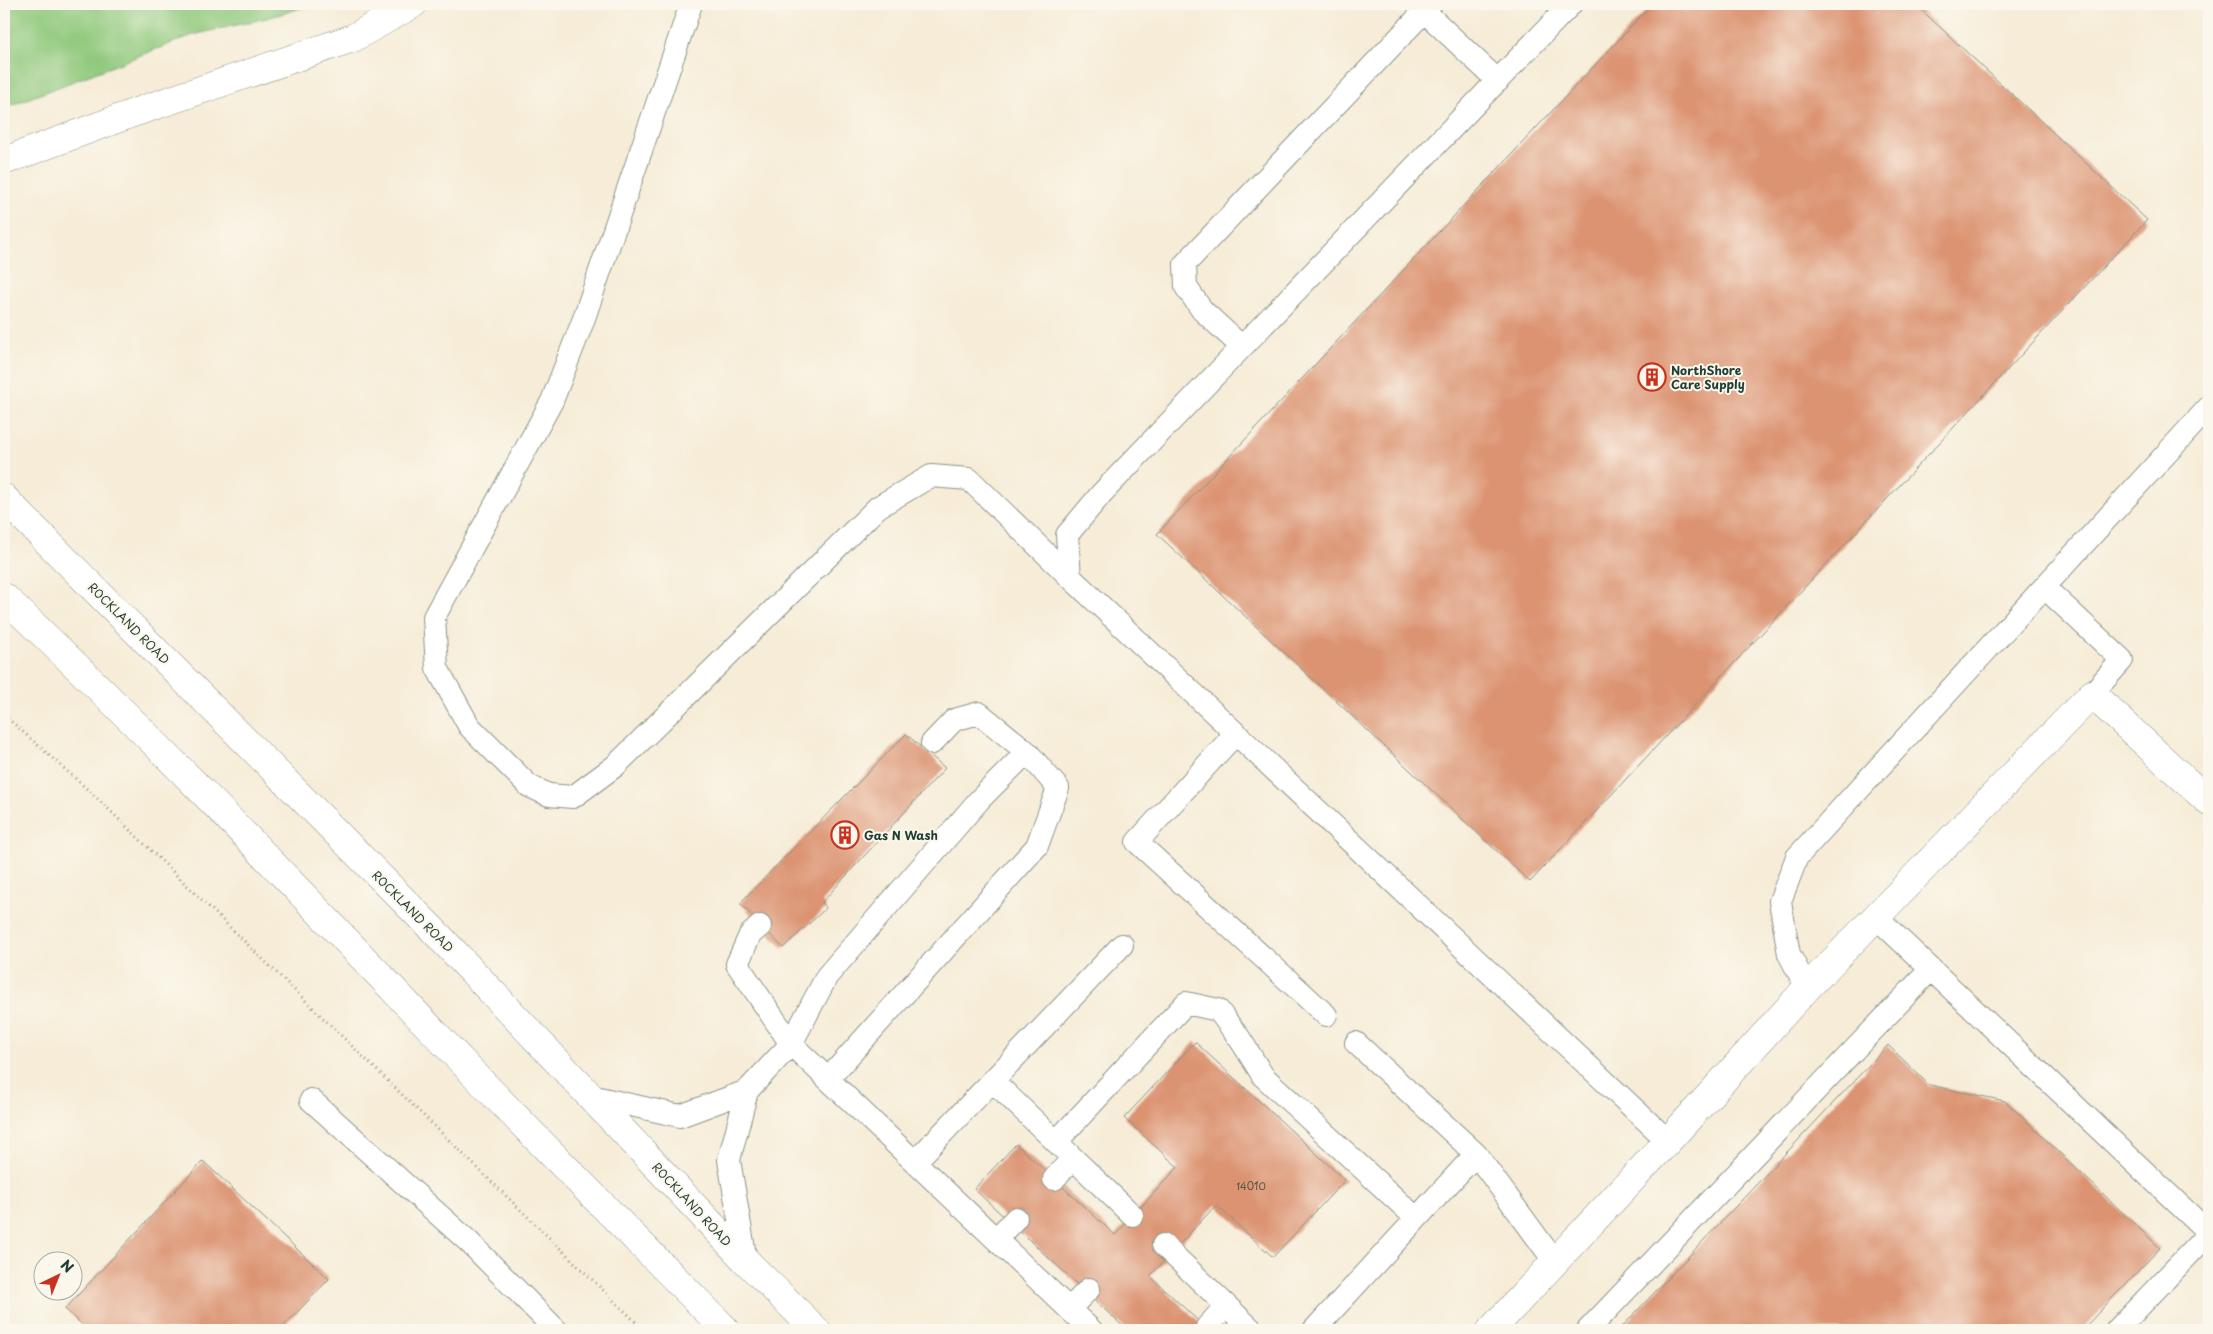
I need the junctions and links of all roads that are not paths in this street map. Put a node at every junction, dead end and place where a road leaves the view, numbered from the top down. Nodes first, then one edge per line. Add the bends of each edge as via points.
1 (413, 4) edge
2 (690, 4) edge
3 (1571, 4) edge
4 (1427, 7) edge
5 (1498, 80) junction
6 (4, 160) edge
7 (1242, 347) junction
8 (2209, 407) edge
9 (4, 498) edge
10 (1070, 577) junction
11 (2045, 588) junction
12 (4, 597) edge
13 (2092, 694) junction
14 (1236, 733) junction
15 (932, 743) dead end
16 (1027, 752) junction
17 (2209, 802) edge
18 (1876, 916) junction
19 (760, 926) dead end
20 (1122, 946) dead end
21 (1931, 969) junction
22 (1807, 988) junction
23 (1326, 1015) dead end
24 (1356, 1043) dead end
25 (791, 1044) junction
26 (828, 1079) junction
27 (993, 1081) junction
28 (748, 1090) junction
29 (590, 1096) junction
30 (311, 1100) dead end
31 (1668, 1141) junction
32 (1056, 1142) junction
33 (1476, 1154) junction
34 (1073, 1158) junction
35 (915, 1162) junction
36 (1054, 1178) dead end
37 (1132, 1215) dead end
38 (1016, 1218) dead end
39 (1416, 1218) junction
40 (2209, 1233) edge
41 (996, 1239) junction
42 (1163, 1245) dead end
43 (746, 1261) junction
44 (1555, 1262) junction
45 (1089, 1289) dead end
46 (1226, 1306) junction
47 (1069, 1309) junction
48 (1207, 1326) dead end
49 (556, 1330) edge
50 (726, 1330) edge
51 (816, 1330) edge
52 (1092, 1330) edge
53 (1252, 1330) edge
54 (1314, 1330) edge
55 (1491, 1330) edge
56 (1588, 1330) edge
57 (2117, 1330) edge

1 - 6 main road via 353,38
2 - 10 lane via 584,321 552,401 434,617 436,668 469,726 529,786 549,795 573,797 615,766 878,507 931,476 969,479
3 - 5 lane
4 - 5 lane
4 - 7 lane via 1184,264 1186,287 1202,310
5 - 7 lane
7 - 10 lane via 1102,493 1067,535
8 - 11 lane
9 - 29 main road, ROCKLAND ROAD via 435,932
10 - 14 lane
11 - 13 lane via 2122,660
11 - 22 lane via 1797,856 1780,901 1789,954
12 - 50 main road via 284,875
13 - 17 main road
13 - 18 main road
14 - 23 lane via 1137,842
14 - 31 lane
15 - 16 lane via 954,720 979,713
16 - 25 lane via 980,799 827,976
16 - 26 lane via 1058,788 1038,846
18 - 21 lane
18 - 22 main road
19 - 25 lane via 750,935 737,964
20 - 27 lane
21 - 40 lane
21 - 56 lane
22 - 31 main road
24 - 33 lane
25 - 26 lane
25 - 28 lane
26 - 35 lane
27 - 32 lane
27 - 35 lane
28 - 29 lane via 680,1116
28 - 43 lane via 728,1160
29 - 43 main road, ROCKLAND ROAD
30 - 49 lane via 469,1242
31 - 44 main road
32 - 34 lane
32 - 39 lane via 1186,1003 1218,1010 1264,1076
33 - 39 lane
33 - 44 lane
34 - 36 lane
34 - 37 lane
35 - 41 lane
38 - 41 lane
39 - 54 lane
40 - 57 lane
41 - 47 lane
42 - 46 lane
43 - 51 main road, ROCKLAND ROAD
44 - 55 main road
45 - 47 lane
46 - 48 lane
46 - 53 lane
47 - 52 lane

